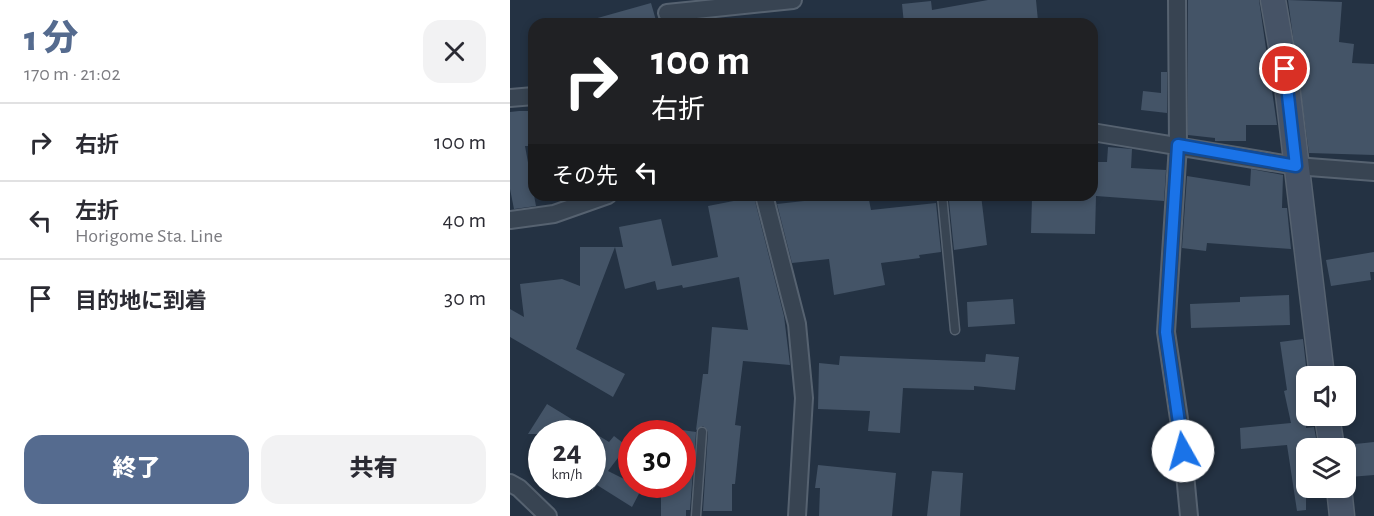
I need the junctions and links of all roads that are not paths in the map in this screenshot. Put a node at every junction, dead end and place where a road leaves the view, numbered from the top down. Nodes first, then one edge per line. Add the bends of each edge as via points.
1 (793, 0) edge
2 (1177, 0) edge
3 (1273, 0) edge
4 (667, 12) edge
5 (528, 96) edge
6 (510, 98) edge
7 (1098, 133) edge
8 (1178, 145) junction
9 (1296, 166) junction
10 (1374, 172) edge
11 (571, 201) edge
12 (766, 201) edge
13 (943, 201) edge
14 (510, 220) edge
15 (955, 330) dead end
16 (1321, 366) edge
17 (702, 432) dead end
18 (510, 483) edge
19 (1340, 498) edge
20 (548, 516) edge
21 (696, 516) edge
22 (796, 516) edge
23 (1189, 516) edge
24 (1342, 516) edge

1 - 4 street
2 - 8 street
3 - 9 main road
5 - 6 street
7 - 8 street
8 - 9 street
8 - 23 street via 1166,332
9 - 10 street
9 - 16 main road
11 - 14 street via 554,214
12 - 22 street via 797,324 804,398
13 - 15 lane
17 - 21 lane
18 - 20 street
19 - 24 main road

